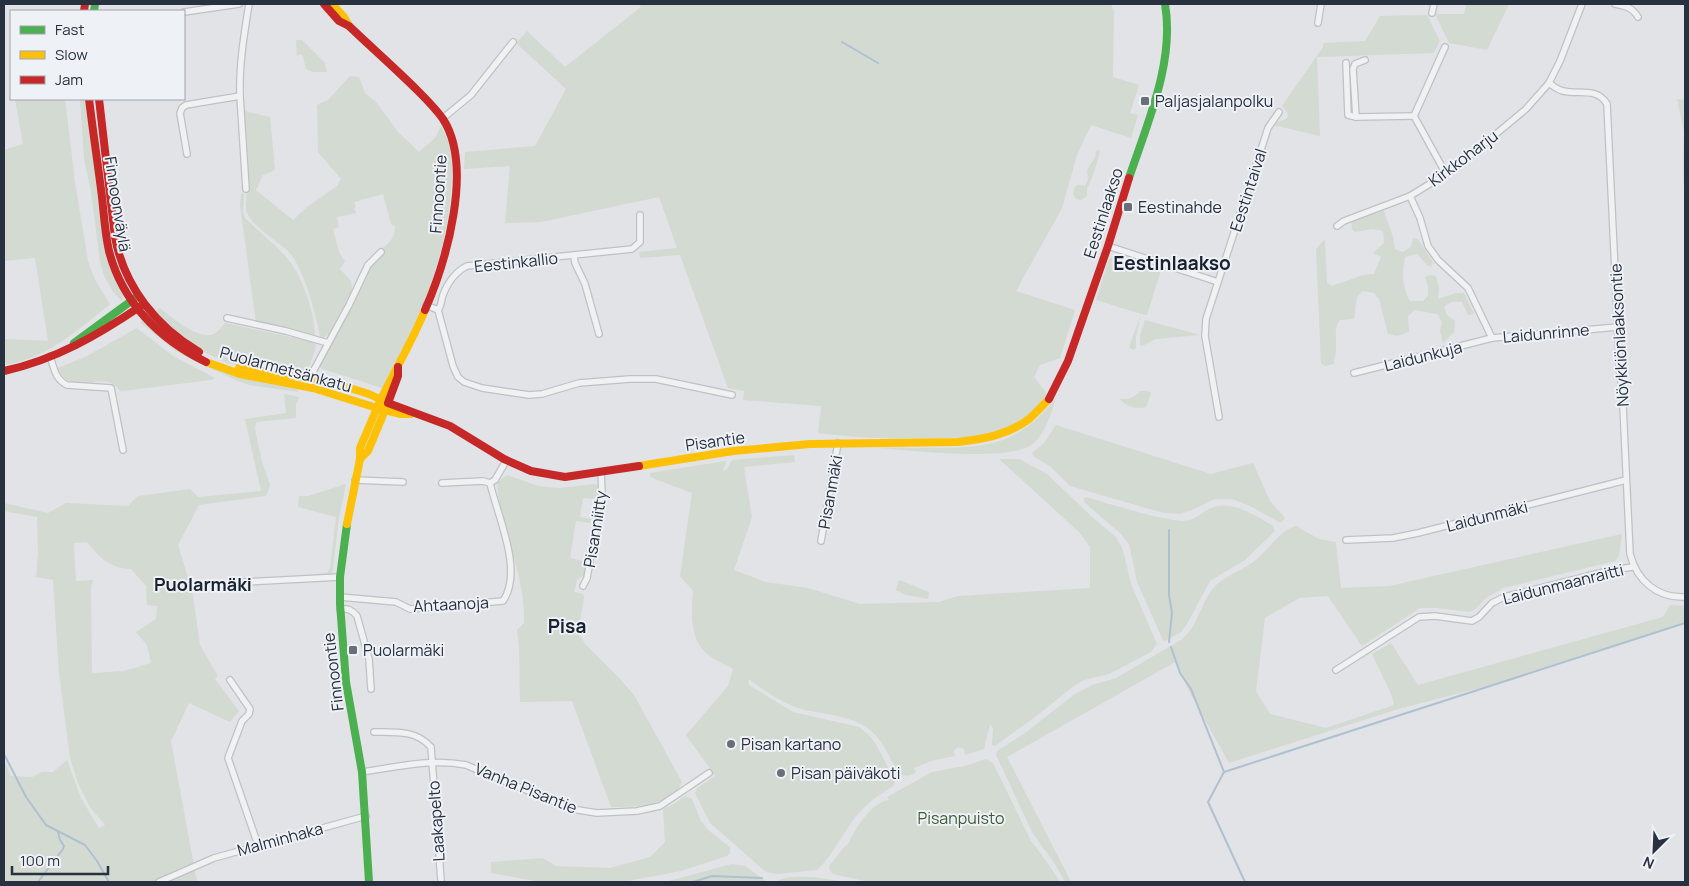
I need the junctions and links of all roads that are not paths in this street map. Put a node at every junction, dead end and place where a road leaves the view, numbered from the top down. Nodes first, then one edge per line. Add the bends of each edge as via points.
1 (191, 4) edge
2 (239, 4) edge
3 (249, 4) edge
4 (324, 4) edge
5 (332, 4) edge
6 (1165, 4) edge
7 (1321, 4) edge
8 (1434, 4) edge
9 (1582, 4) edge
10 (1615, 4) edge
11 (191, 11) junction
12 (185, 12) edge
13 (1432, 13) dead end
14 (1638, 17) dead end
15 (1318, 22) dead end
16 (349, 26) junction
17 (513, 42) dead end
18 (1446, 47) dead end
19 (1365, 60) dead end
20 (1346, 63) dead end
21 (1548, 83) junction
22 (240, 96) junction
23 (89, 100) edge
24 (98, 100) edge
25 (1279, 112) dead end
26 (1414, 116) junction
27 (1356, 117) junction
28 (442, 118) junction
29 (187, 154) dead end
30 (1446, 174) junction
31 (246, 189) dead end
32 (1410, 196) junction
33 (640, 215) dead end
34 (1337, 226) dead end
35 (1108, 246) junction
36 (381, 252) dead end
37 (574, 256) junction
38 (1218, 282) junction
39 (138, 296) junction
40 (131, 301) junction
41 (426, 305) junction
42 (140, 306) junction
43 (438, 310) junction
44 (227, 318) dead end
45 (1618, 327) junction
46 (599, 334) dead end
47 (1492, 338) junction
48 (328, 343) junction
49 (67, 350) junction
50 (50, 356) junction
51 (4, 371) edge
52 (1354, 373) dead end
53 (310, 377) junction
54 (306, 386) junction
55 (732, 395) dead end
56 (385, 404) junction
57 (377, 408) junction
58 (1219, 417) dead end
59 (1030, 419) joint
60 (838, 442) junction
61 (124, 450) dead end
62 (360, 459) junction
63 (506, 461) junction
64 (601, 472) junction
65 (355, 480) junction
66 (1626, 480) junction
67 (403, 482) dead end
68 (442, 483) dead end
69 (490, 483) junction
70 (1346, 540) dead end
71 (821, 541) dead end
72 (1633, 567) junction
73 (340, 577) junction
74 (244, 582) dead end
75 (583, 586) dead end
76 (340, 597) junction
77 (1685, 597) edge
78 (340, 609) junction
79 (1336, 670) dead end
80 (230, 680) dead end
81 (371, 689) dead end
82 (374, 732) dead end
83 (432, 762) junction
84 (362, 772) junction
85 (709, 773) dead end
86 (366, 816) junction
87 (258, 844) junction
88 (441, 880) dead end
89 (159, 882) edge
90 (370, 882) edge

1 - 11 street
2 - 11 street
3 - 22 street via 239,76
4 - 16 main road, Finnoontie via 339,21
5 - 16 main road, Finnoontie
6 - 35 main road, Eestinlaakso via 1168,48 1163,72
7 - 15 street
8 - 13 street
9 - 21 street, Kirkkoharju
10 - 14 street via 1629,7
11 - 12 street
16 - 28 main road, Finnoontie via 404,76
17 - 28 street via 471,96
18 - 26 street
19 - 27 street via 1355,64 1353,69
20 - 27 street via 1348,115
21 - 30 street, Kirkkoharju via 1526,110
21 - 45 street, Nöykkiönlaaksontie via 1565,92 1596,94 1607,104
22 - 29 street via 182,108 180,113
22 - 31 street
23 - 40 main road, Finnoonväylä via 109,250
24 - 39 main road, Finnoonväylä via 116,242
25 - 38 street, Eestintaival via 1268,128
26 - 27 street
26 - 30 street
28 - 41 main road, Finnoontie via 453,138 457,156 456,194 450,238
30 - 32 street, Kirkkoharju
32 - 34 street, Kirkkoharju
32 - 47 street, Laidunrinne via 1428,246 1468,288
33 - 37 street, Eestinkallio via 640,242 632,249
35 - 38 street
35 - 59 main road, Eestinlaakso via 1057,387
36 - 48 street via 368,264
37 - 43 street, Eestinkallio via 467,266 456,273
37 - 46 street
38 - 58 street, Eestintaival via 1206,319 1205,336
39 - 40 main road
39 - 42 main road, Puolarmetsänkatu
40 - 42 main road, Finnoonväylä
40 - 49 main road
41 - 43 street
41 - 56 main road, Finnoontie
42 - 49 main road via 98,335
42 - 53 main road, Puolarmetsänkatu via 178,338 211,359 243,369
42 - 54 main road, Puolarmetsänkatu via 169,340 198,358 241,374
43 - 55 street via 458,377 482,388 542,394 579,383 656,379
44 - 48 street
45 - 47 street, Laidunrinne
45 - 66 street, Nöykkiönlaaksontie
47 - 52 street, Laidunkuja
48 - 53 street
49 - 50 main road
50 - 51 main road
50 - 61 street via 55,374 67,386 113,390
53 - 54 street
53 - 56 main road, Puolarmetsänkatu via 341,385
54 - 57 main road, Puolarmetsänkatu
56 - 57 main road, Finnoontie
56 - 62 main road, Finnoontie via 368,451
56 - 63 main road, Pisantie via 451,426
57 - 62 main road, Finnoontie via 360,448
59 - 60 main road, Pisantie via 1010,432 989,439
60 - 64 main road, Pisantie via 733,451
60 - 71 street, Pisanmäki
62 - 65 main road, Finnoontie
63 - 64 main road, Pisantie via 542,475 565,477
63 - 69 street
64 - 75 street, Pisanniitty via 602,498
65 - 67 street
65 - 73 main road, Finnoontie
66 - 70 street, Laidunmäki via 1418,533 1393,538
66 - 72 street, Nöykkiönlaaksontie via 1628,537
68 - 69 street
69 - 76 street, Ahtaanoja via 511,565 507,595 503,601 410,609 396,602
72 - 77 street via 1650,587 1660,593
72 - 79 street, Laidunmaanraitti via 1504,597 1472,621 1435,616 1420,618
73 - 74 street
73 - 76 main road, Finnoontie
76 - 78 main road, Finnoontie
78 - 81 street via 352,611 357,616 369,659
78 - 84 main road, Finnoontie via 346,682
80 - 87 street via 250,709 228,758
82 - 83 street, Laakapelto via 405,732 416,736 431,747
83 - 84 street, Vanha Pisantie
83 - 85 street, Vanha Pisantie via 466,764 572,809 597,813 660,806
83 - 88 street, Laakapelto
84 - 86 main road, Finnoontie
86 - 87 street, Malminhaka
86 - 90 main road, Finnoontie
87 - 89 street, Malminhaka via 214,858

